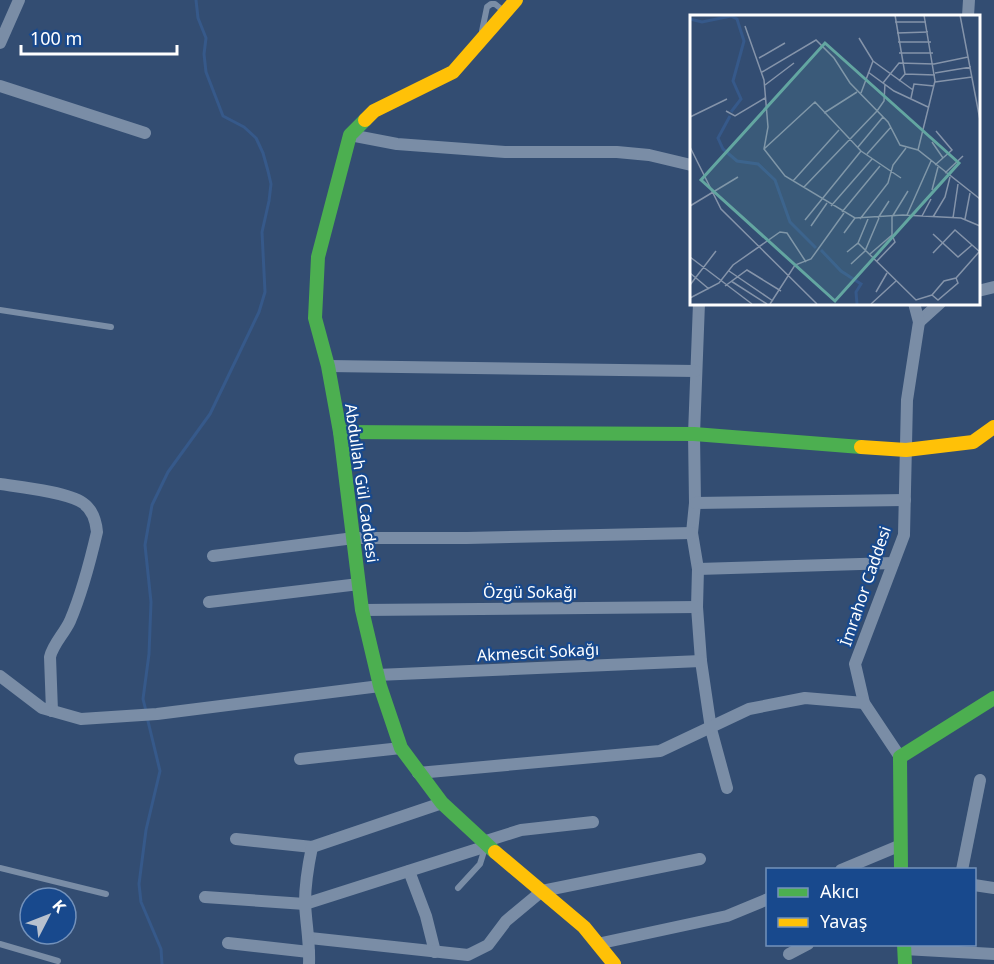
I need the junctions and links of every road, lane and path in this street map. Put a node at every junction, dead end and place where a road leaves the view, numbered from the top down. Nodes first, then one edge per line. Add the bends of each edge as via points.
1 (19, 0) edge
2 (516, 0) edge
3 (969, 0) edge
4 (968, 15) edge
5 (0, 43) edge
6 (0, 86) edge
7 (145, 133) dead end
8 (350, 135) junction
9 (690, 165) edge
10 (994, 287) edge
11 (979, 291) edge
12 (699, 304) edge
13 (912, 304) edge
14 (939, 304) edge
15 (0, 310) edge
16 (920, 322) junction
17 (111, 327) dead end
18 (328, 366) junction
19 (695, 371) junction
20 (994, 428) edge
21 (340, 432) junction
22 (694, 434) junction
23 (906, 450) junction
24 (0, 484) edge
25 (904, 500) junction
26 (695, 503) junction
27 (692, 533) junction
28 (354, 538) junction
29 (213, 556) dead end
30 (893, 563) junction
31 (698, 568) junction
32 (359, 584) junction
33 (209, 602) dead end
34 (697, 607) junction
35 (362, 610) junction
36 (701, 661) junction
37 (0, 676) edge
38 (378, 680) junction
39 (994, 698) edge
40 (864, 703) junction
41 (52, 711) junction
42 (711, 729) junction
43 (401, 748) junction
44 (900, 757) junction
45 (300, 759) dead end
46 (418, 773) junction
47 (980, 780) dead end
48 (727, 788) dead end
49 (442, 803) junction
50 (593, 822) dead end
51 (236, 839) dead end
52 (485, 845) junction
53 (901, 845) junction
54 (312, 847) junction
55 (700, 859) dead end
56 (0, 868) edge
57 (846, 868) edge
58 (901, 868) edge
59 (962, 868) edge
60 (409, 871) junction
61 (976, 885) edge
62 (458, 888) dead end
63 (994, 888) edge
64 (542, 891) junction
65 (106, 894) dead end
66 (205, 897) dead end
67 (766, 900) edge
68 (305, 904) junction
69 (310, 938) junction
70 (228, 943) dead end
71 (0, 944) edge
72 (597, 944) junction
73 (806, 946) edge
74 (904, 947) edge
75 (435, 952) junction
76 (789, 954) dead end
77 (994, 954) edge
78 (309, 958) edge
79 (466, 960) edge
80 (58, 961) dead end
81 (614, 964) edge
82 (904, 964) edge

1 - 5 street
2 - 8 street via 453,72 374,111
3 - 4 street
6 - 7 street
8 - 9 street via 397,144 505,152 616,152
8 - 18 street, Abdullah Gül Caddesi via 318,257 315,318
10 - 11 street
12 - 19 street
13 - 16 street, İmrahor Caddesi
14 - 16 street
15 - 17 lane
16 - 23 street, İmrahor Caddesi via 907,400
18 - 19 street
18 - 21 street, Abdullah Gül Caddesi
19 - 22 street
20 - 23 street via 973,442
21 - 22 street
21 - 28 street, Abdullah Gül Caddesi
22 - 23 street
22 - 26 street
23 - 25 street, İmrahor Caddesi
24 - 41 street via 78,500 92,512 97,525 77,602 64,633 51,650
25 - 26 street
25 - 30 street, İmrahor Caddesi via 904,535
26 - 27 street
27 - 28 street
27 - 31 street
28 - 29 street
28 - 32 street, Abdullah Gül Caddesi
30 - 31 street
30 - 40 street, İmrahor Caddesi via 855,664
31 - 34 street
32 - 33 street
32 - 35 street, Abdullah Gül Caddesi
34 - 35 street, Özgü Sokağı
34 - 36 street
35 - 38 street, Abdullah Gül Caddesi
36 - 38 street, Akmescit Sokağı
36 - 42 street
37 - 41 street, Akmescit Sokağı via 42,708
38 - 41 street, Akmescit Sokağı via 157,714 81,719
38 - 43 street, Abdullah Gül Caddesi
39 - 44 street
40 - 42 street via 805,698 749,709
40 - 44 street, İmrahor Caddesi
42 - 46 street via 660,751
42 - 48 street
43 - 45 street
43 - 46 street, Abdullah Gül Caddesi
44 - 53 street
46 - 49 street, Abdullah Gül Caddesi
47 - 59 street
49 - 52 street, Abdullah Gül Caddesi
49 - 54 street
50 - 52 street via 521,830
51 - 54 street
52 - 60 street
52 - 62 lane via 480,864
52 - 64 street, Abdullah Gül Caddesi
53 - 57 street
53 - 58 street
54 - 68 street
55 - 64 street
56 - 65 lane
60 - 68 street
60 - 75 street
61 - 63 street
64 - 72 street, Abdullah Gül Caddesi via 584,927
64 - 79 street via 506,921 488,945
66 - 68 street
67 - 72 street via 727,916
68 - 69 street
69 - 75 street
69 - 78 street
70 - 78 street
71 - 80 lane
72 - 81 street, Abdullah Gül Caddesi
73 - 76 street
74 - 77 street
74 - 82 street
75 - 79 street

